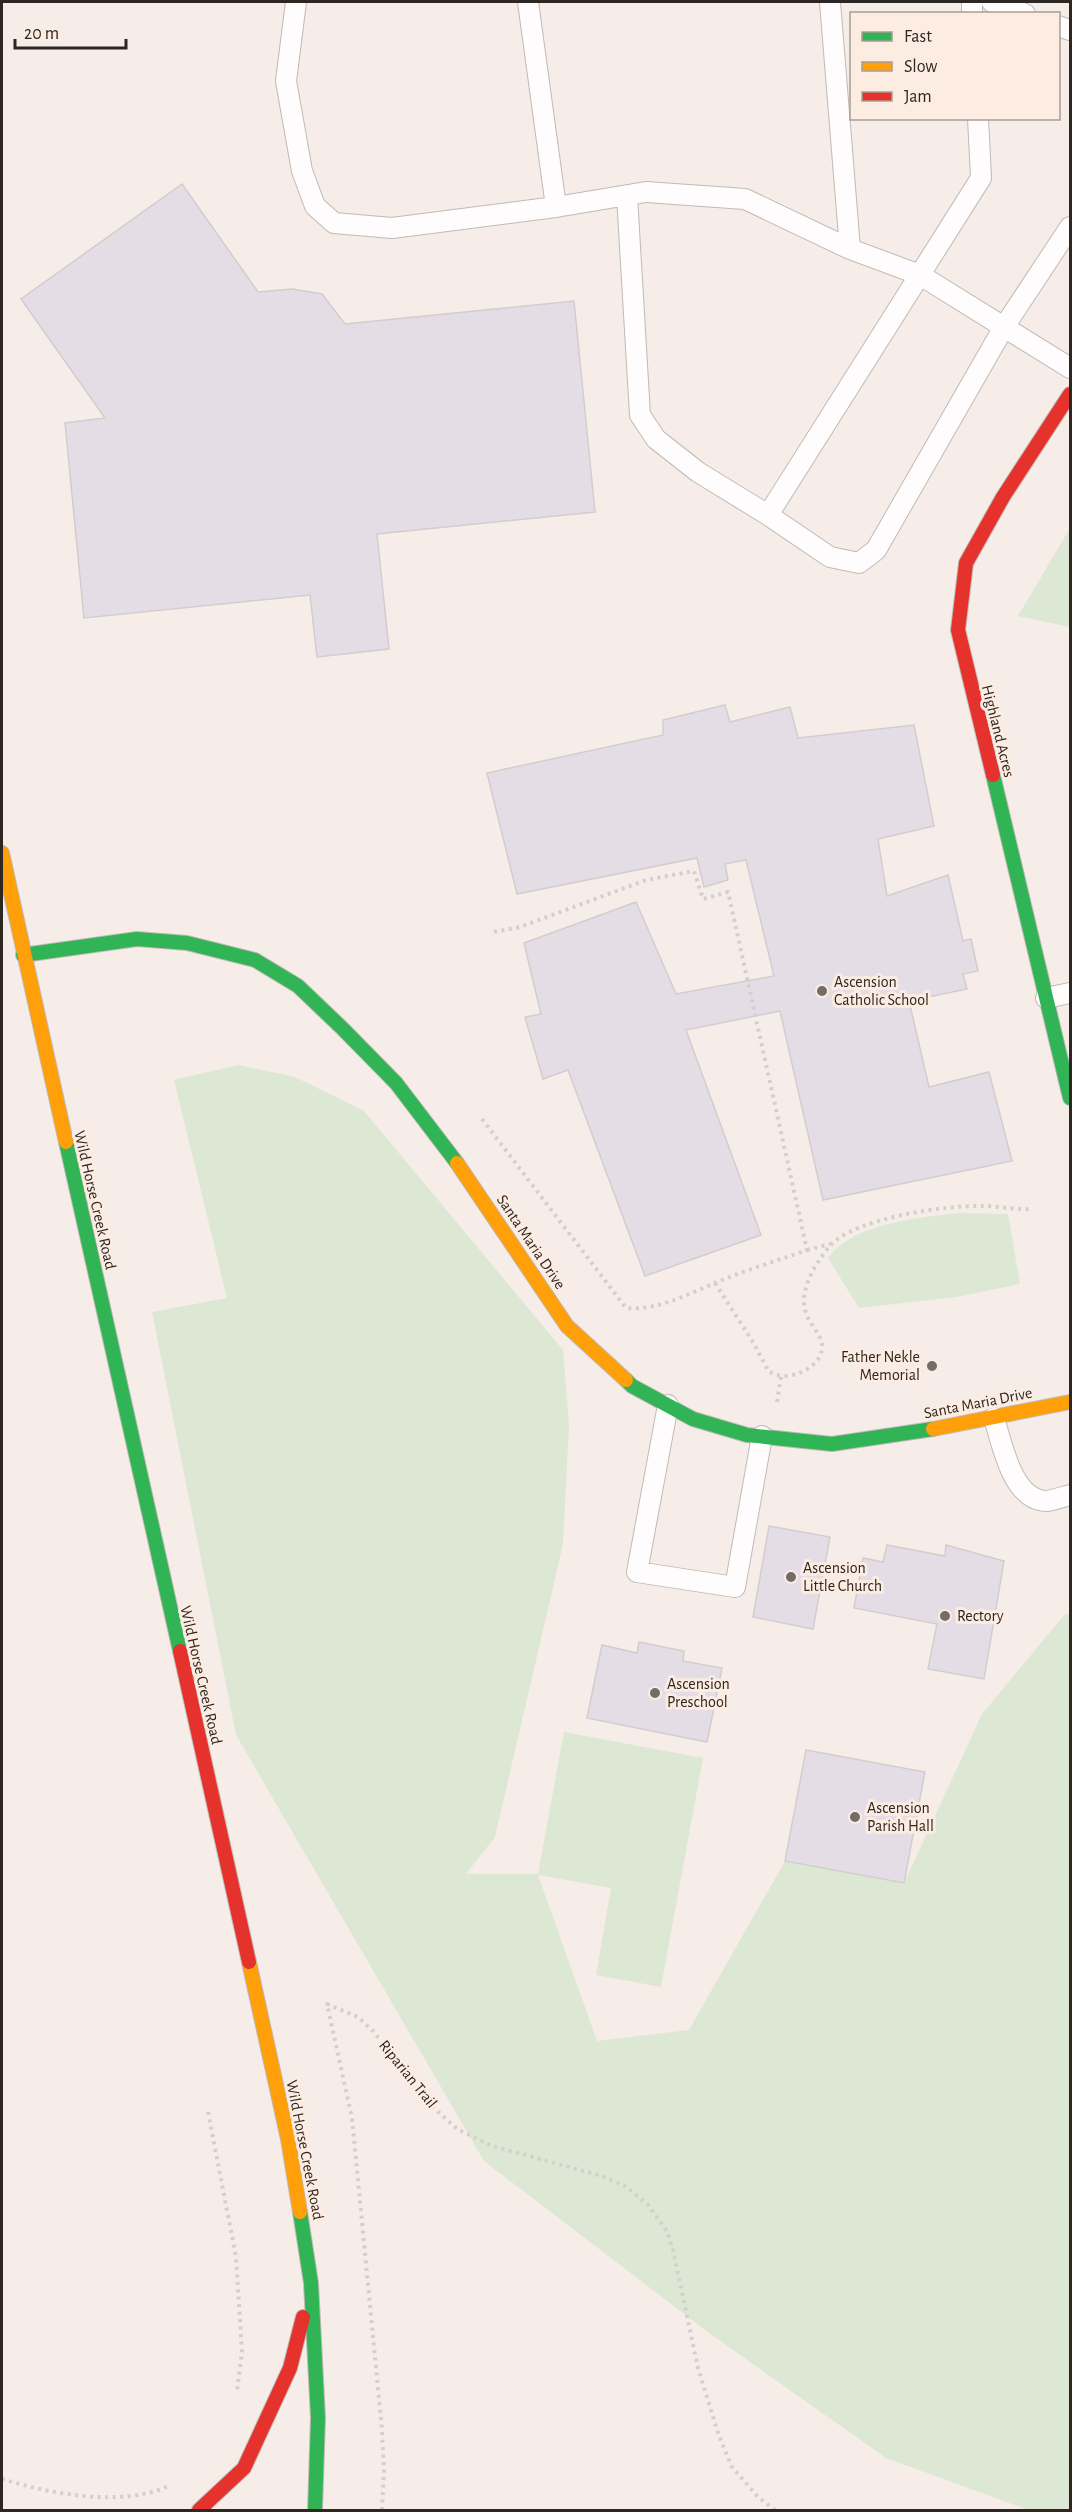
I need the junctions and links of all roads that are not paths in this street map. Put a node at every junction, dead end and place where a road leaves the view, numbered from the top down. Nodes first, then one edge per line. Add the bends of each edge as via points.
1 (296, 2) edge
2 (528, 2) edge
3 (830, 2) edge
4 (992, 2) edge
5 (1020, 12) edge
6 (978, 120) edge
7 (627, 196) junction
8 (556, 207) junction
9 (1071, 227) edge
10 (850, 249) junction
11 (920, 275) junction
12 (1004, 327) junction
13 (1071, 368) edge
14 (1071, 394) edge
15 (768, 515) junction
16 (2, 853) edge
17 (23, 955) junction
18 (1071, 993) edge
19 (1046, 998) junction
20 (1071, 1098) edge
21 (1071, 1401) edge
22 (668, 1405) junction
23 (994, 1418) junction
24 (762, 1436) junction
25 (1071, 1495) edge
26 (311, 2283) junction
27 (199, 2511) edge
28 (315, 2511) edge

1 - 8 lane via 286,81 302,171 315,206 334,223 392,228
2 - 8 lane
3 - 10 lane
4 - 5 lane
6 - 11 lane via 981,178
7 - 8 lane
7 - 10 lane via 646,192 745,199
7 - 15 lane via 640,415 656,439 698,472
9 - 12 lane
10 - 11 lane
11 - 12 lane
11 - 15 lane
12 - 13 lane
12 - 15 lane via 876,550 859,563 830,557
14 - 19 street, Highland Acres via 1003,497 966,563 958,630
16 - 17 street, Wild Horse Creek Road
17 - 22 street, Santa Maria Drive via 136,939 187,943 255,960 298,986 396,1083 432,1128 567,1326 632,1386
17 - 26 street, Wild Horse Creek Road via 288,2139
18 - 19 lane
19 - 20 street, Highland Acres
21 - 23 street, Santa Maria Drive
22 - 24 street, Santa Maria Drive via 693,1419
22 - 24 lane via 637,1572 735,1587
23 - 24 street, Santa Maria Drive via 832,1444
23 - 25 lane via 1011,1475 1026,1492 1046,1501
26 - 27 street via 290,2368 244,2468
26 - 28 street, Wild Horse Creek Road via 318,2418

